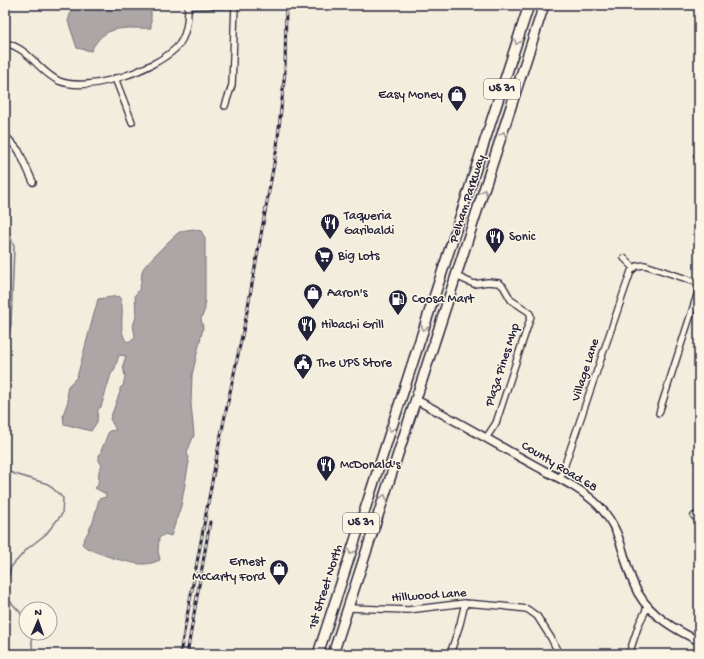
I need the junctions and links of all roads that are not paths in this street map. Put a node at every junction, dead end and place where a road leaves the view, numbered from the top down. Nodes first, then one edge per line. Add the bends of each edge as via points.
1 (230, 5) edge
2 (235, 5) edge
3 (529, 5) edge
4 (544, 5) edge
5 (188, 6) edge
6 (5, 43) edge
7 (510, 62) junction
8 (525, 66) junction
9 (114, 78) junction
10 (225, 106) dead end
11 (132, 122) dead end
12 (5, 134) edge
13 (478, 166) junction
14 (491, 171) junction
15 (33, 182) dead end
16 (450, 251) junction
17 (463, 254) junction
18 (624, 258) dead end
19 (634, 268) junction
20 (456, 276) junction
21 (699, 283) edge
22 (699, 289) edge
23 (404, 392) junction
24 (416, 400) junction
25 (659, 413) dead end
26 (486, 438) junction
27 (380, 463) junction
28 (393, 468) junction
29 (560, 479) junction
30 (694, 516) dead end
31 (699, 521) edge
32 (358, 531) junction
33 (372, 534) junction
34 (465, 604) junction
35 (333, 606) junction
36 (648, 606) junction
37 (348, 608) junction
38 (699, 641) edge
39 (318, 654) edge
40 (333, 654) edge
41 (450, 654) edge
42 (559, 654) edge
43 (629, 654) edge

1 - 5 street
2 - 10 street via 232,85
3 -> 7 main road, Pelham Parkway / US 31
4 - 8 main road, Pelham Parkway / US 31
5 - 9 street via 186,30 176,48 143,70
6 - 9 street via 26,53 52,77 70,85 85,85
7 - 8 main road
7 - 13 main road, Pelham Parkway / US 31
14 -> 8 main road, Pelham Parkway / US 31
9 - 11 street
12 - 15 street via 19,151
13 - 14 main road
13 - 16 main road, Pelham Parkway / US 31
17 -> 14 main road, Pelham Parkway / US 31
16 - 17 main road
16 -> 23 main road, Pelham Parkway / US 31
17 - 20 main road, Pelham Parkway / US 31
18 - 19 street
19 - 21 street via 645,265
19 - 29 street, Village Lane via 629,276
20 - 24 main road, Pelham Parkway / US 31
20 - 26 street, Plaza Pines Mhp via 474,284 499,283 511,300 531,316 496,423
22 - 25 street
23 - 24 main road
23 -> 27 main road, 1st Street North / US 31
24 - 26 street, County Road 68
24 - 28 main road, 1st Street North / US 31
26 - 29 street, County Road 68
27 - 28 main road
27 - 32 main road, 1st Street North / US 31
33 -> 28 main road, 1st Street North / US 31
29 - 36 street, County Road 68 via 592,500 612,523 622,543 635,586
30 - 31 street
32 - 33 main road
32 -> 35 main road, 1st Street North / US 31
33 - 37 main road, 1st Street North / US 31
34 - 37 street, Hillwood Lane via 408,610
34 - 41 street
34 - 42 street, Hillwood Lane via 531,611 546,630
35 - 37 main road
35 - 39 main road, 1st Street North / US 31
36 - 38 street, County Road 68 via 670,625
36 - 43 street via 638,624
37 - 40 main road, 1st Street North / US 31

